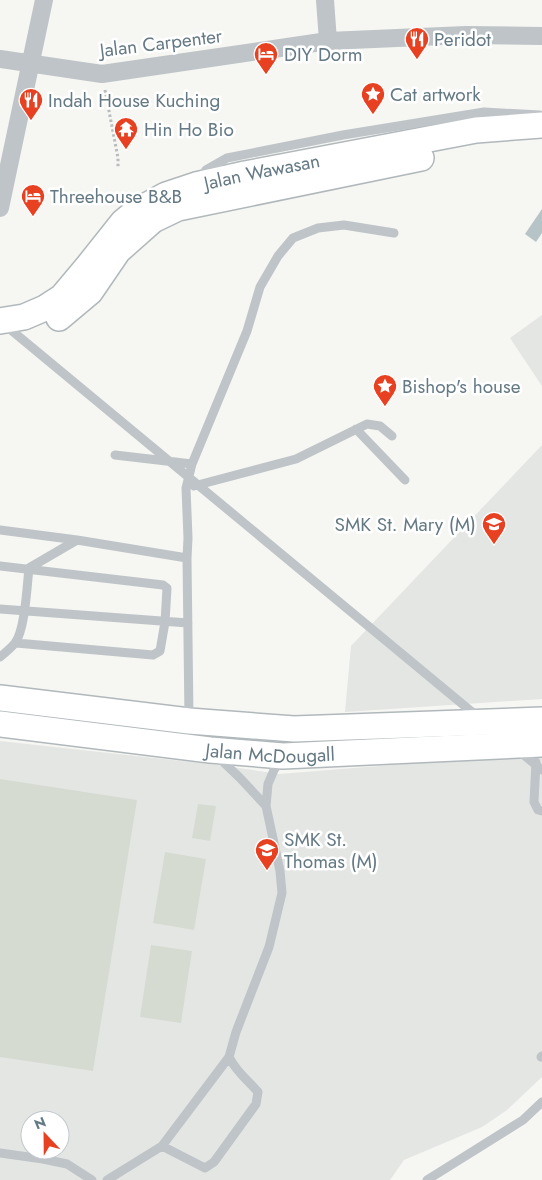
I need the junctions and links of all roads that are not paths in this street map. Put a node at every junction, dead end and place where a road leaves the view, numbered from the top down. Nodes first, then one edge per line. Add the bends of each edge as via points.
1 (44, 0) edge
2 (325, 0) edge
3 (542, 36) edge
4 (328, 41) junction
5 (0, 59) edge
6 (31, 64) junction
7 (542, 116) edge
8 (542, 124) edge
9 (542, 141) edge
10 (196, 185) junction
11 (0, 208) edge
12 (394, 233) dead end
13 (0, 321) edge
14 (0, 335) edge
15 (356, 429) junction
16 (392, 436) dead end
17 (115, 455) dead end
18 (192, 464) junction
19 (404, 480) dead end
20 (186, 488) junction
21 (0, 530) edge
22 (77, 540) junction
23 (187, 558) junction
24 (0, 566) edge
25 (29, 568) junction
26 (0, 609) edge
27 (24, 611) junction
28 (165, 622) junction
29 (188, 623) junction
30 (16, 642) junction
31 (0, 657) edge
32 (0, 698) edge
33 (542, 720) edge
34 (189, 721) junction
35 (0, 724) edge
36 (496, 732) dead end
37 (504, 738) dead end
38 (539, 744) edge
39 (210, 750) junction
40 (283, 756) junction
41 (542, 770) edge
42 (266, 806) junction
43 (542, 811) edge
44 (229, 1058) junction
45 (542, 1102) edge
46 (162, 1146) junction
47 (0, 1153) edge
48 (92, 1180) edge
49 (107, 1180) edge
50 (427, 1180) edge

1 - 6 street
2 - 4 street
3 - 4 street, Jalan Carpenter via 466,35
4 - 6 street, Jalan Carpenter via 102,74
5 - 6 street, Jalan Carpenter
6 - 11 street
7 - 10 lane via 484,112 227,158 206,170
8 - 10 street, Jalan Wawasan via 476,130
9 - 14 street, Jalan Wawasan via 480,146 178,208 153,220 118,251 90,292 57,319 22,332
10 - 13 street, Jalan Wawasan via 166,195 123,222 62,297 24,317
12 - 18 lane via 344,225 318,228 293,238 260,287 247,331
13 - 36 lane
15 - 16 lane via 367,424 380,426
15 - 19 lane
15 - 20 lane via 296,459
17 - 18 lane
18 - 20 lane
20 - 23 lane
21 - 22 lane
22 - 23 lane
22 - 25 lane
23 - 29 lane
24 - 25 lane
25 - 27 lane
25 - 28 lane via 163,585 167,588
26 - 27 lane
27 - 28 lane
27 - 30 lane
28 - 29 lane
28 - 30 lane via 160,651 153,656
29 - 34 lane
30 - 31 lane
32 - 34 street, Jalan McDougall
33 - 34 street, Jalan McDougall via 294,729
35 - 39 street, Jalan McDougall
37 - 41 lane
38 - 40 street, Jalan McDougall
38 - 43 lane via 534,802
39 - 40 street, Jalan McDougall
39 - 42 lane
40 - 42 lane via 268,784
42 - 44 lane via 282,893 269,947
44 - 46 lane
44 - 46 lane via 234,1068 258,1092 256,1104 214,1162 205,1168
45 - 50 lane via 523,1120
46 - 49 lane
47 - 48 lane via 67,1164

